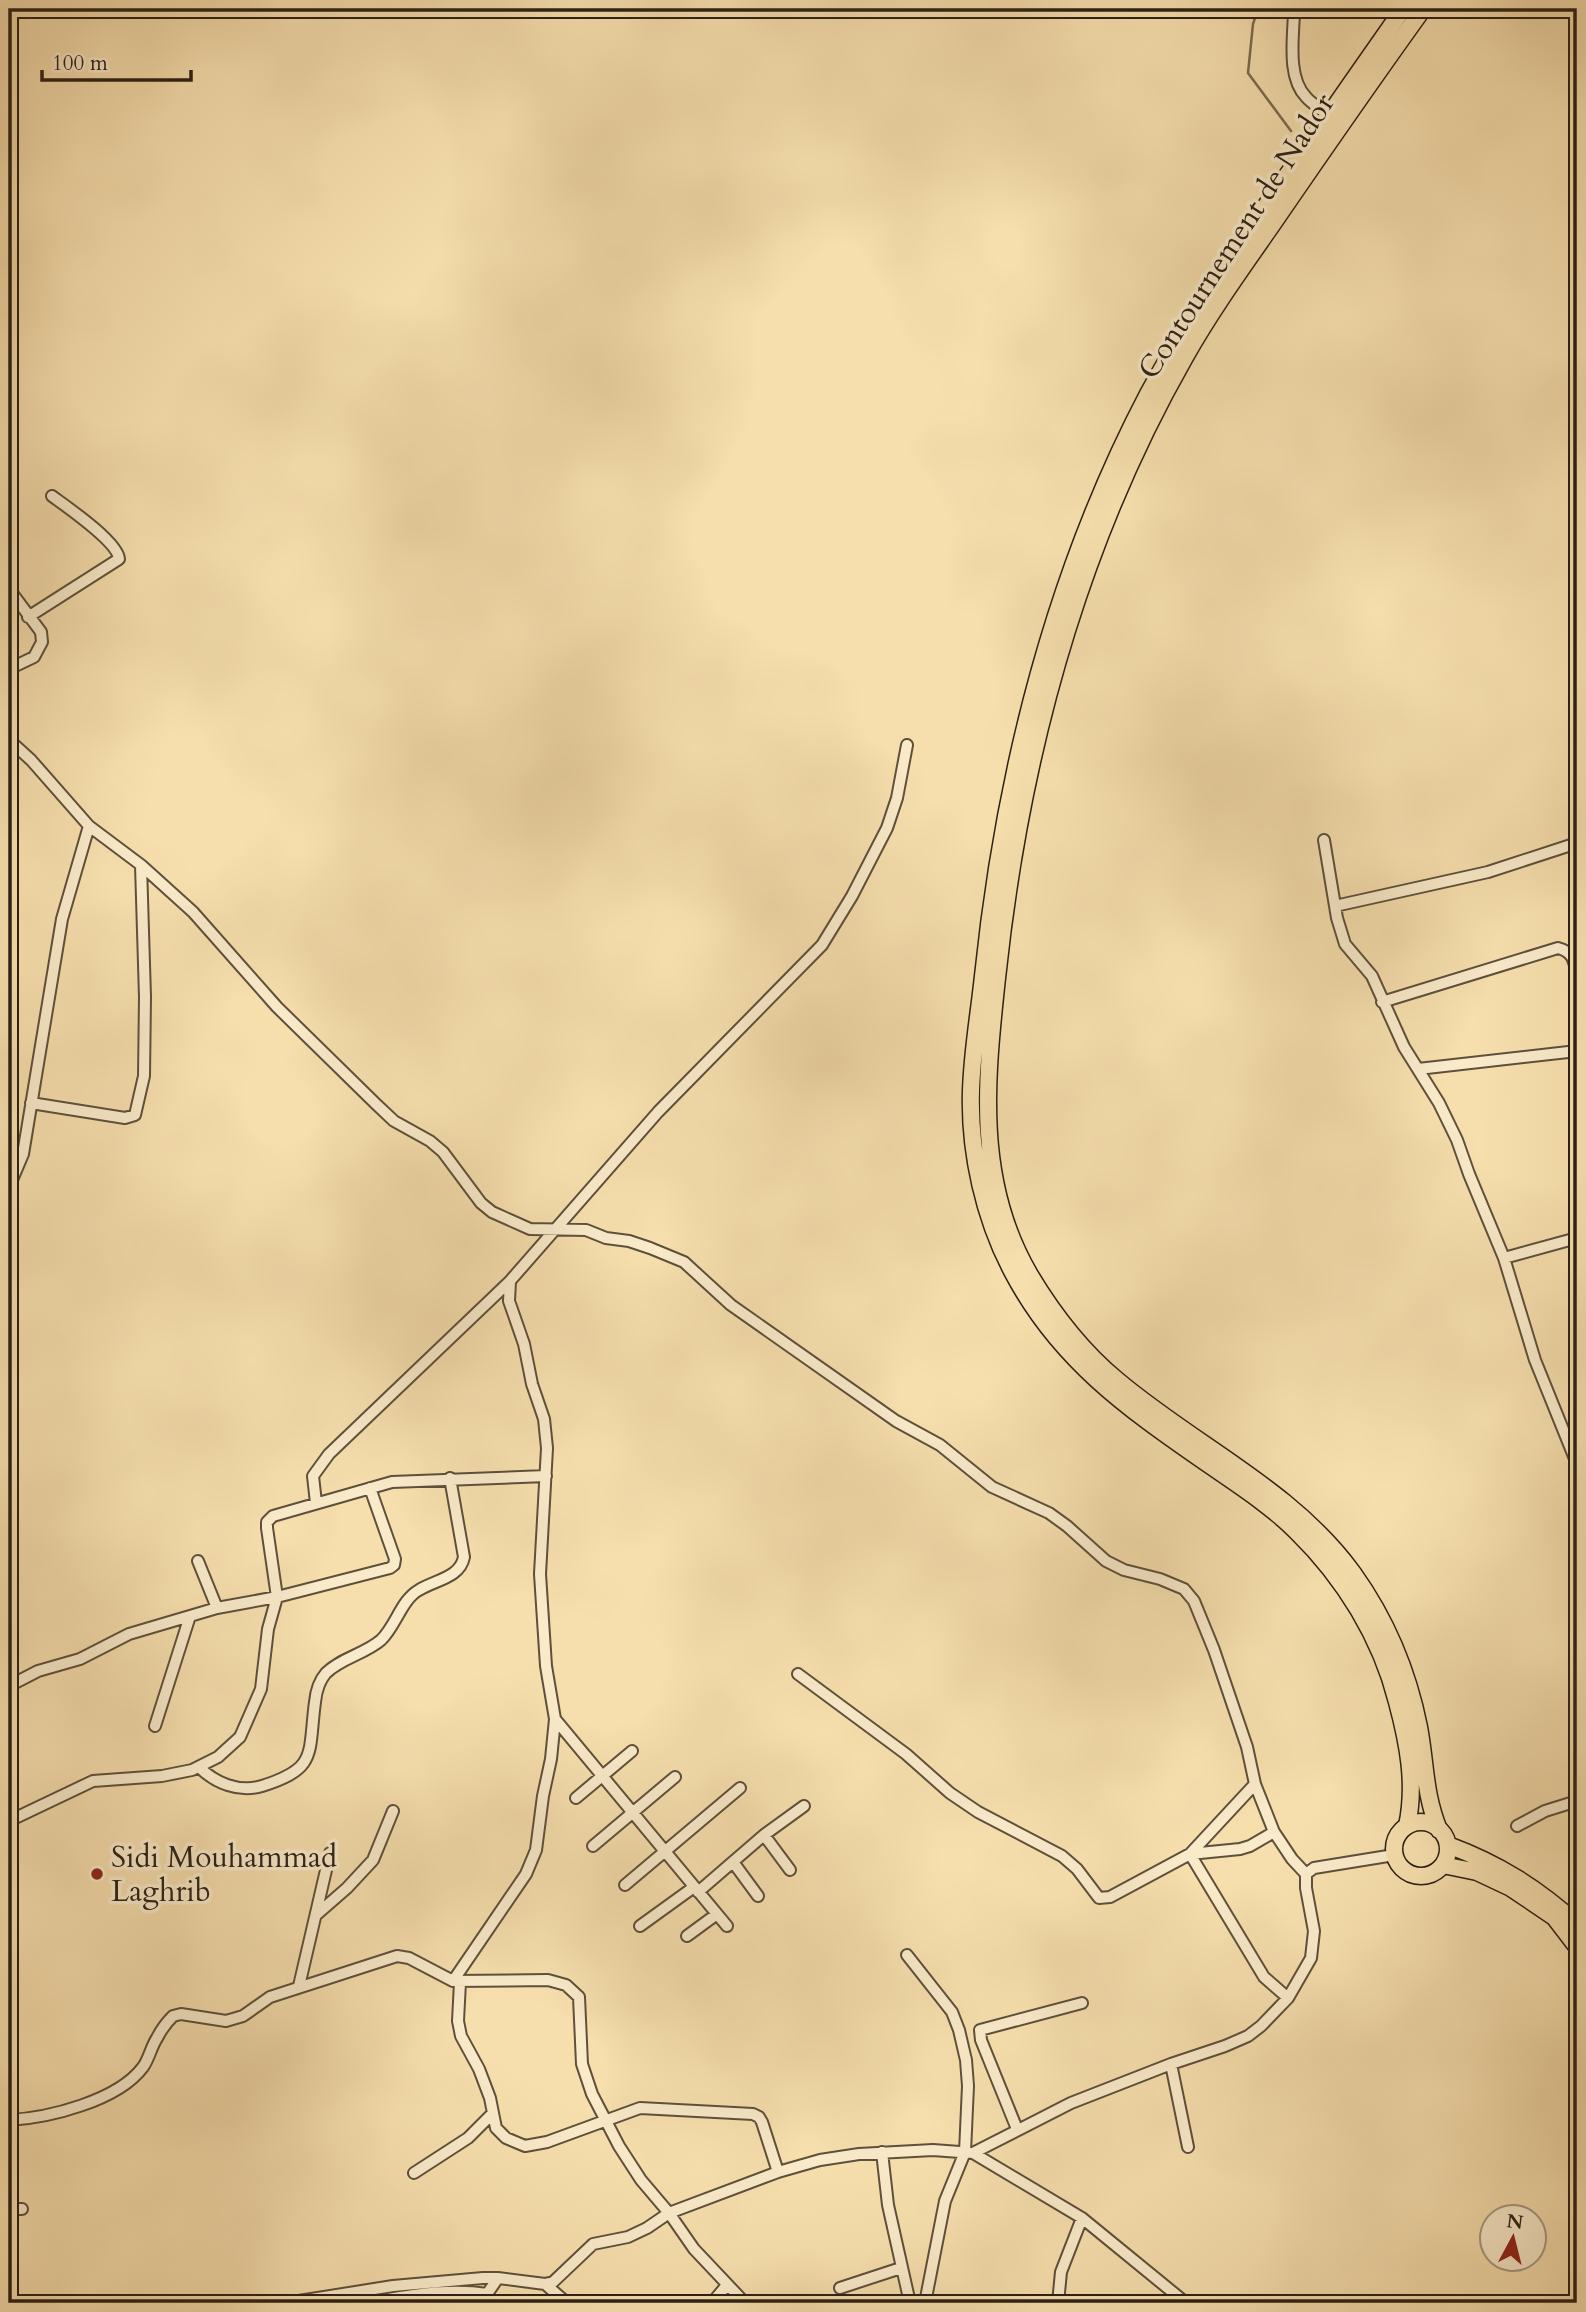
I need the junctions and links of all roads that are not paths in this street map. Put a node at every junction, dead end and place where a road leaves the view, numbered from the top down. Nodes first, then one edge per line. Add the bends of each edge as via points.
1 (1294, 9) edge
2 (1403, 9) edge
3 (1423, 9) edge
4 (1328, 124) junction
5 (52, 496) dead end
6 (9, 589) edge
7 (29, 617) junction
8 (9, 669) edge
9 (9, 740) edge
10 (907, 745) dead end
11 (89, 826) junction
12 (1324, 840) dead end
13 (1574, 844) dead end
14 (141, 865) junction
15 (1335, 906) junction
16 (1577, 974) edge
17 (1382, 1002) junction
18 (1577, 1051) edge
19 (1418, 1069) junction
20 (31, 1103) junction
21 (9, 1187) edge
22 (555, 1229) junction
23 (1577, 1238) edge
24 (1504, 1258) junction
25 (510, 1281) junction
26 (1577, 1464) edge
27 (546, 1476) junction
28 (450, 1478) junction
29 (370, 1488) junction
30 (316, 1503) junction
31 (9, 1532) edge
32 (198, 1561) dead end
33 (9, 1574) edge
34 (277, 1597) junction
35 (217, 1608) junction
36 (190, 1616) junction
37 (798, 1674) dead end
38 (9, 1686) edge
39 (555, 1719) junction
40 (155, 1726) dead end
41 (632, 1751) dead end
42 (199, 1767) junction
43 (603, 1776) junction
44 (675, 1777) dead end
45 (1255, 1784) junction
46 (740, 1788) dead end
47 (576, 1798) dead end
48 (1577, 1801) edge
49 (804, 1806) dead end
50 (393, 1811) dead end
51 (634, 1812) junction
52 (9, 1821) edge
53 (1406, 1826) junction
54 (1517, 1826) dead end
55 (1439, 1829) junction
56 (1274, 1832) junction
57 (764, 1835) junction
58 (1448, 1845) junction
59 (593, 1846) dead end
60 (665, 1851) junction
61 (330, 1853) dead end
62 (1190, 1854) junction
63 (1394, 1855) junction
64 (733, 1862) junction
65 (1443, 1865) junction
66 (790, 1870) dead end
67 (1310, 1871) junction
68 (625, 1885) dead end
69 (696, 1889) junction
70 (758, 1896) dead end
71 (717, 1914) junction
72 (316, 1915) junction
73 (1577, 1924) edge
74 (640, 1926) dead end
75 (727, 1926) dead end
76 (687, 1937) dead end
77 (1577, 1947) edge
78 (908, 1955) dead end
79 (456, 1981) junction
80 (299, 1986) junction
81 (1289, 1998) junction
82 (1082, 2003) dead end
83 (1171, 2064) junction
84 (492, 2114) junction
85 (9, 2120) edge
86 (606, 2121) junction
87 (1017, 2129) junction
88 (1188, 2147) dead end
89 (882, 2152) junction
90 (969, 2152) junction
91 (778, 2172) junction
92 (414, 2173) dead end
93 (9, 2209) edge
94 (22, 2209) dead end
95 (669, 2213) junction
96 (1082, 2218) junction
97 (901, 2268) junction
98 (498, 2278) junction
99 (545, 2284) junction
100 (727, 2285) junction
101 (840, 2288) dead end
102 (484, 2298) edge
103 (286, 2303) edge
104 (363, 2303) edge
105 (567, 2303) edge
106 (712, 2303) edge
107 (745, 2303) edge
108 (910, 2303) edge
109 (925, 2303) edge
110 (1058, 2303) edge
111 (1186, 2303) edge

1 - 4 street via 1298,86
2 - 4 highway, Contournement de Nador
3 - 4 highway, Contournement de Nador
4 - 53 highway, Contournement de Nador via 1201,301 1147,395 1101,493 1062,594 1030,698 1006,804 990,904 971,1091 975,1153 988,1213 1012,1271 1044,1324 1084,1371 1138,1416 1261,1501 1296,1531 1355,1603 1394,1687 1405,1732 1412,1794
4 - 55 highway, Contournement de Nador via 1186,354 1114,500 1076,600 1042,713 1012,857 991,1030 986,1120 994,1176 1011,1236 1062,1325 1118,1381 1307,1521 1368,1595 1408,1683 1420,1730 1428,1797
5 - 7 street via 104,538 119,559
6 - 7 street
7 - 8 street via 41,632 42,642 34,657
9 - 11 street
10 - 22 street via 887,828 822,945 695,1072
11 - 14 street
11 - 20 street via 62,919
12 - 15 street
13 - 15 street via 1488,872
14 - 20 street via 144,1076 135,1115 125,1118
14 - 22 street via 193,912 277,1007 377,1105 443,1152 481,1203 530,1229
15 - 17 street via 1345,944 1368,969
16 - 17 street via 1573,956 1558,948
17 - 19 street
18 - 19 street
19 - 24 street via 1457,1140
20 - 21 street via 23,1154
22 - 25 street
22 - 45 street via 586,1230 629,1241 684,1262 731,1305 896,1421 940,1445 992,1487 1049,1513 1106,1561 1184,1589 1194,1601 1214,1650
23 - 24 street
24 - 26 street via 1535,1360
25 - 27 street via 509,1301 547,1436
25 - 30 street via 328,1454 313,1476
27 - 28 street
27 - 39 street via 540,1574
28 - 29 street
28 - 42 street via 463,1563 414,1594 380,1641 322,1678 308,1758 301,1767 255,1788 218,1781
29 - 30 street
29 - 34 street via 394,1565
30 - 34 street via 267,1522
31 - 33 street
32 - 35 street
34 - 35 street
34 - 42 street via 261,1689 240,1737
35 - 36 street
36 - 38 street via 129,1634
36 - 40 street
37 - 62 street via 906,1754 950,1793 1062,1856 1099,1898 1110,1897
39 - 43 street
39 - 79 street via 532,1861
41 - 43 street
42 - 52 street via 186,1773 93,1781
43 - 47 street
43 - 51 street
44 - 51 street
45 - 56 street
45 - 62 street
46 - 60 street
48 - 54 street
49 - 57 street
50 - 72 street via 373,1860
51 - 59 street
51 - 60 street
53 - 55 highway via 1418,1822
53 - 63 highway via 1398,1834
55 - 58 highway
56 - 62 street via 1240,1849
56 - 67 street via 1292,1859
57 - 64 street
57 - 66 street
58 - 65 highway
58 - 73 highway via 1519,1878
60 - 68 street
60 - 69 street
61 - 72 street
62 - 81 street via 1264,1977
63 - 65 highway via 1399,1866 1421,1877 1434,1874
63 - 67 street
64 - 69 street
64 - 70 street
65 - 77 highway via 1477,1872 1511,1888 1554,1917
67 - 81 street via 1306,1888 1314,1931 1312,1950
69 - 71 street
69 - 74 street
71 - 75 street
71 - 76 street
72 - 80 street
78 - 90 street via 946,2002 959,2030 966,2060
79 - 80 street via 397,1956
79 - 84 street via 461,2036 479,2069
79 - 86 street via 548,1980 576,1992 582,2064
80 - 85 street via 270,1997 233,2020 173,2016 144,2066 107,2095 71,2108
81 - 83 street via 1248,2036
82 - 87 street via 980,2030
83 - 87 street
83 - 88 street
84 - 86 street via 496,2128 506,2138 525,2146
84 - 92 street via 468,2138
86 - 91 street via 640,2108 753,2115 762,2122
86 - 95 street via 641,2180
87 - 90 street
89 - 90 street
89 - 91 street via 820,2160
89 - 97 street
90 - 96 street
90 - 109 street via 945,2201
91 - 95 street
93 - 94 street
95 - 99 street via 628,2237 593,2244 553,2282
95 - 100 street
96 - 110 street via 1062,2272
96 - 111 street
97 - 101 street
97 - 108 street
98 - 99 street
98 - 102 street
98 - 103 street via 393,2286
99 - 105 street
100 - 106 street
100 - 107 street
102 - 104 street via 460,2291

